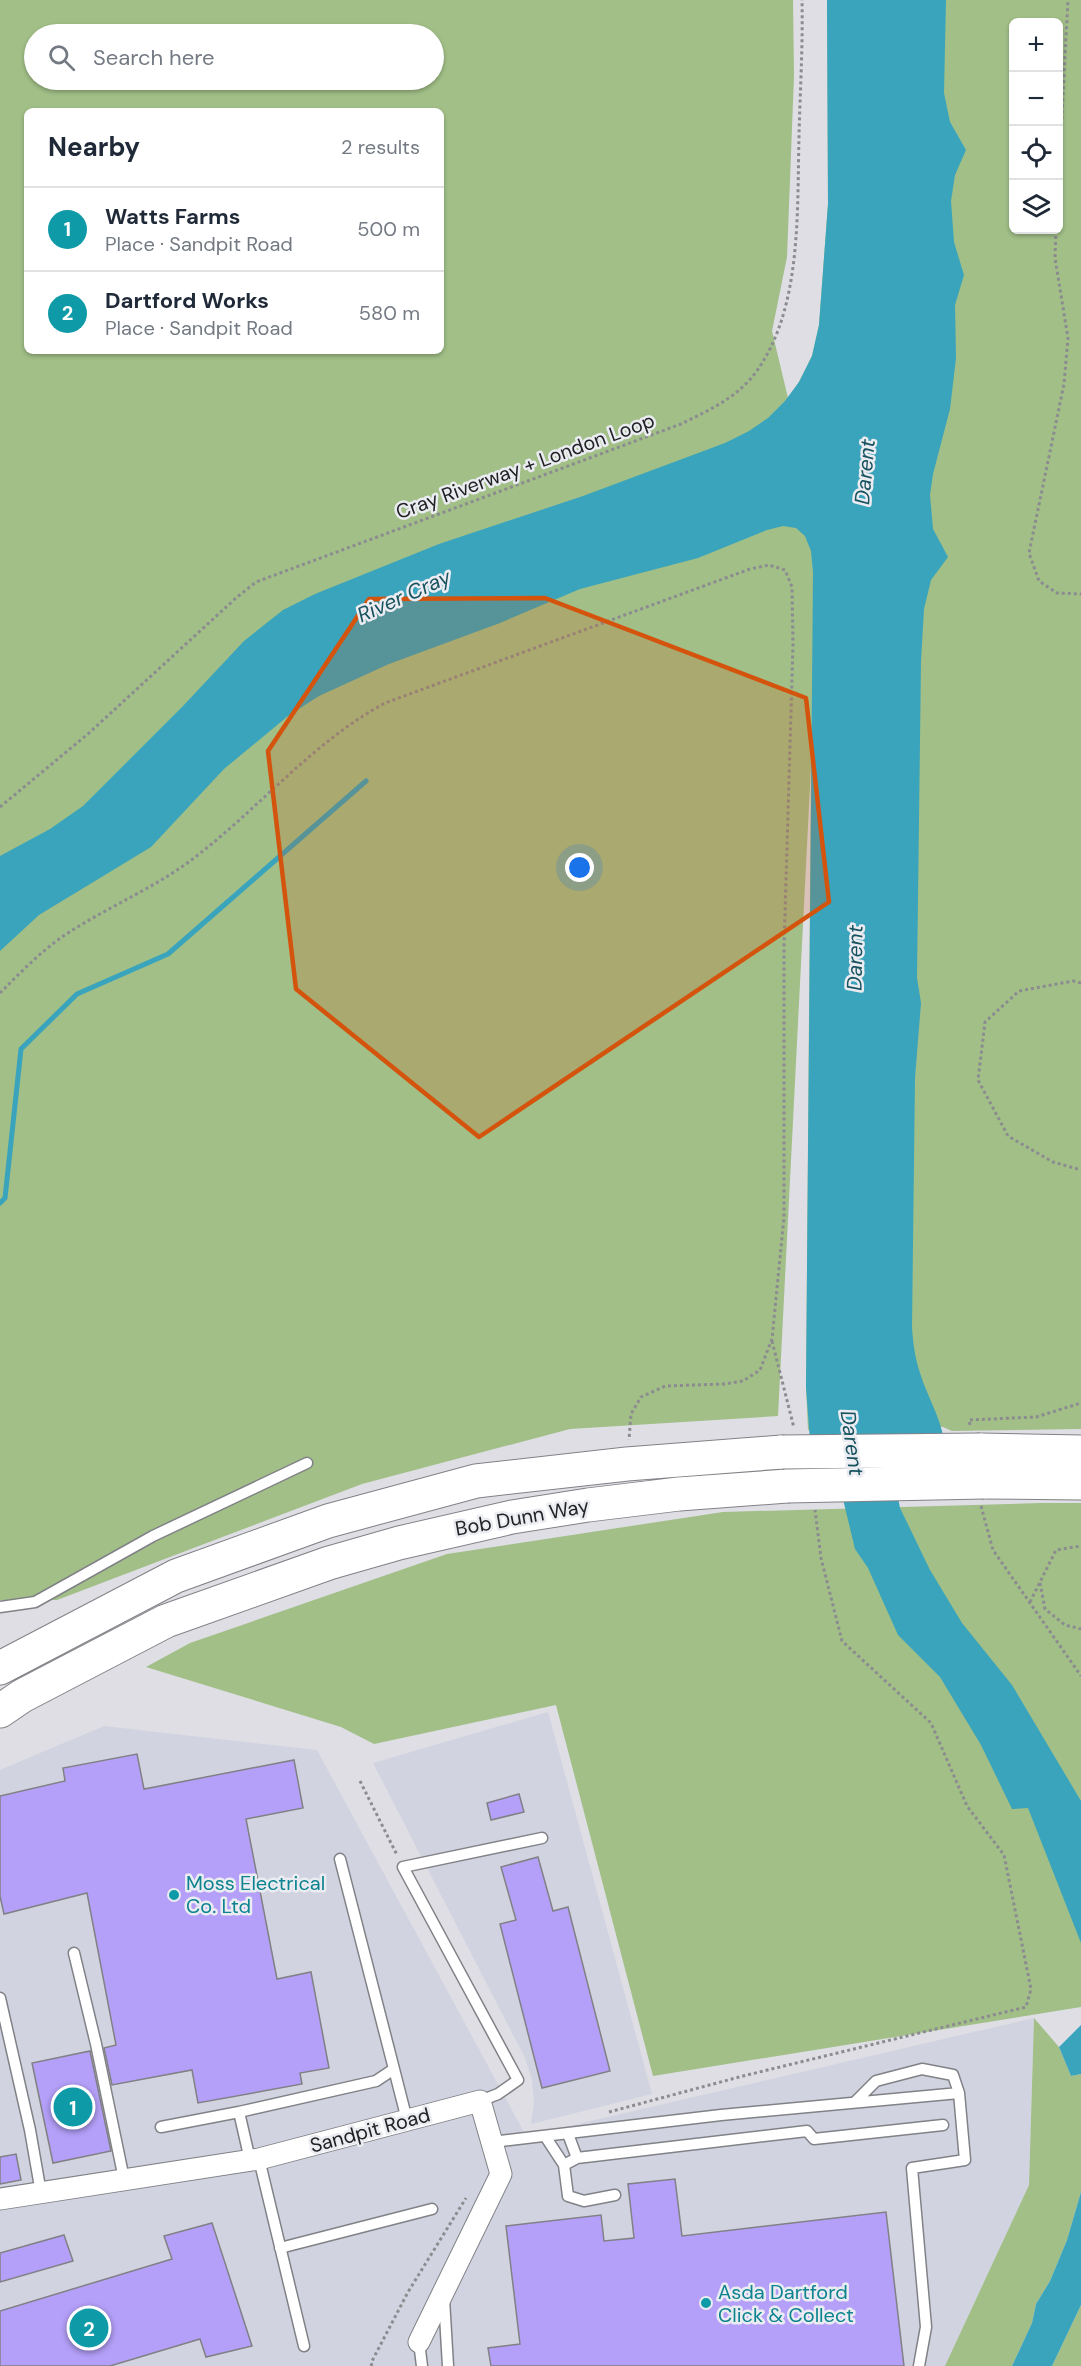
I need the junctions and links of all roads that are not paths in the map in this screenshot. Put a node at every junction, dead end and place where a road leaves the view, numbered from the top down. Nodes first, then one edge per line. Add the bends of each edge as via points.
1 (1081, 1452) edge
2 (307, 1463) dead end
3 (1081, 1483) edge
4 (0, 1607) edge
5 (0, 1668) edge
6 (0, 1711) edge
7 (542, 1838) dead end
8 (340, 1859) dead end
9 (74, 1953) dead end
10 (0, 1998) edge
11 (394, 2069) junction
12 (958, 2093) junction
13 (480, 2101) junction
14 (855, 2102) junction
15 (239, 2112) junction
16 (407, 2120) junction
17 (944, 2125) dead end
18 (161, 2127) dead end
19 (568, 2134) junction
20 (545, 2136) junction
21 (492, 2142) junction
22 (577, 2158) junction
23 (255, 2160) junction
24 (564, 2165) junction
25 (124, 2179) junction
26 (41, 2193) junction
27 (615, 2195) dead end
28 (0, 2199) edge
29 (432, 2209) dead end
30 (280, 2248) junction
31 (444, 2293) junction
32 (419, 2342) joint
33 (304, 2346) dead end
34 (422, 2366) edge
35 (448, 2366) edge
36 (919, 2366) edge

1 - 5 main road, Bob Dunn Way, bridge via 788,1441 476,1481 328,1521 176,1576
2 - 4 lane via 153,1536 35,1602
3 - 6 main road, Bob Dunn Way, bridge via 787,1486 679,1494 538,1513 443,1532 311,1569 166,1621
7 - 13 lane via 403,1867 518,2080
8 - 11 lane
9 - 25 lane
10 - 26 lane
11 - 15 lane via 376,2081
11 - 16 lane
12 - 14 lane
12 - 14 lane via 953,2075 922,2068 876,2081
12 - 36 lane via 965,2160 912,2168 926,2327
13 - 16 street, Sandpit Road
13 - 21 street
14 - 19 lane
15 - 18 lane
15 - 23 lane
16 - 23 street, Sandpit Road
17 - 22 lane via 814,2139 807,2131
19 - 20 lane
19 - 22 lane
20 - 21 lane
20 - 24 lane
21 - 31 street via 501,2174
22 - 24 lane
23 - 25 street, Sandpit Road
23 - 30 lane
24 - 27 lane via 568,2196 584,2200
25 - 26 street, Sandpit Road
26 - 28 street, Sandpit Road
29 - 30 lane
30 - 33 lane
31 - 32 street
31 - 35 lane
32 - 34 lane

